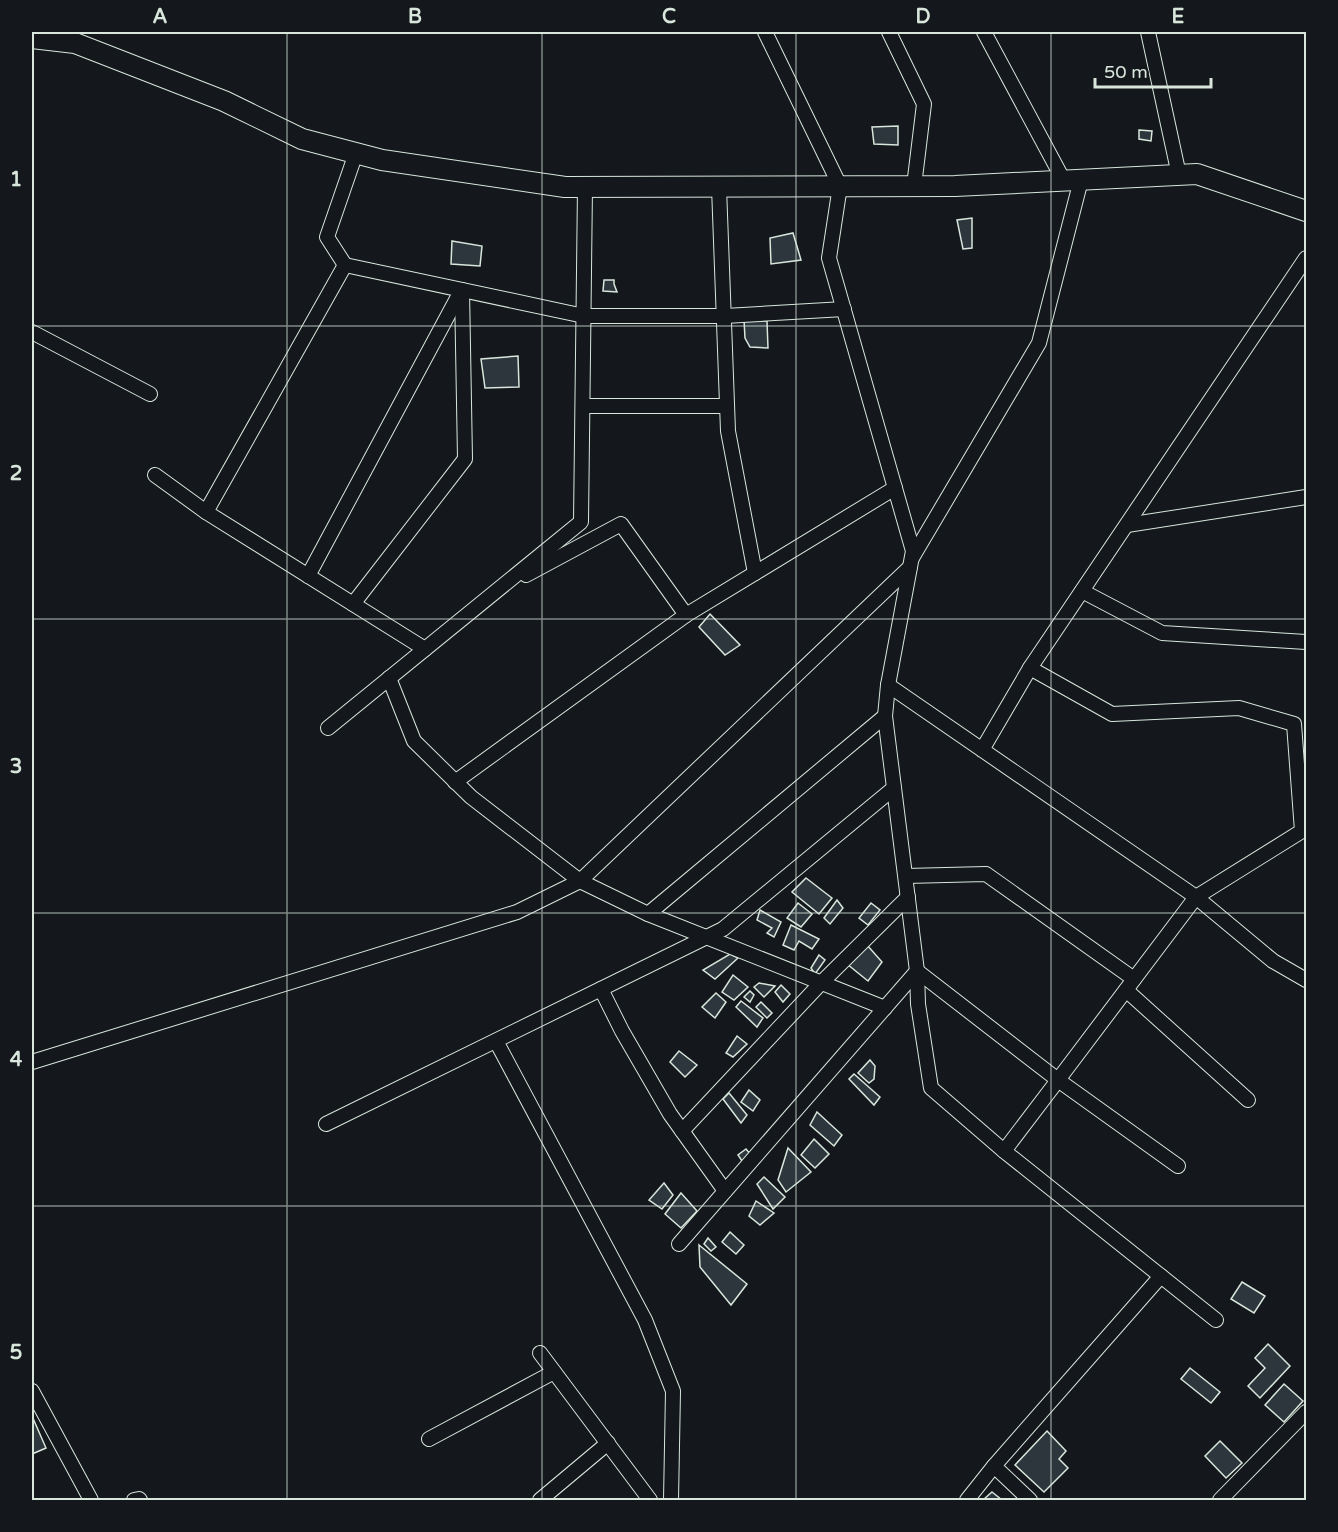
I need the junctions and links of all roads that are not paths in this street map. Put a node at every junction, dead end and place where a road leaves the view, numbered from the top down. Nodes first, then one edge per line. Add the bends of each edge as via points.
1 (765, 32) edge
2 (889, 32) edge
3 (984, 32) edge
4 (1148, 32) edge
5 (56, 36) edge
6 (32, 38) edge
7 (357, 153) junction
8 (1179, 175) junction
9 (1072, 180) junction
10 (840, 186) junction
11 (914, 186) junction
12 (585, 187) junction
13 (719, 187) junction
14 (1306, 211) edge
15 (1306, 258) edge
16 (345, 265) junction
17 (462, 290) junction
18 (844, 309) junction
19 (584, 316) junction
20 (724, 316) junction
21 (32, 332) edge
22 (150, 394) dead end
23 (583, 406) junction
24 (727, 406) junction
25 (155, 475) dead end
26 (895, 488) junction
27 (1306, 497) edge
28 (206, 512) junction
29 (1127, 525) junction
30 (911, 562) junction
31 (755, 573) junction
32 (308, 576) junction
33 (497, 590) junction
34 (1082, 591) junction
35 (353, 604) junction
36 (686, 615) junction
37 (1306, 642) edge
38 (425, 649) junction
39 (1030, 668) junction
40 (389, 678) junction
41 (888, 685) junction
42 (885, 716) junction
43 (1300, 722) edge
44 (328, 728) dead end
45 (982, 750) junction
46 (455, 782) junction
47 (894, 788) junction
48 (1304, 830) edge
49 (906, 876) junction
50 (580, 881) junction
51 (908, 897) junction
52 (1196, 897) junction
53 (648, 914) junction
54 (706, 937) junction
55 (917, 971) junction
56 (1306, 980) edge
57 (821, 983) junction
58 (1130, 984) junction
59 (601, 989) junction
60 (885, 1008) junction
61 (496, 1041) junction
62 (32, 1062) edge
63 (1058, 1080) junction
64 (1248, 1100) dead end
65 (326, 1124) dead end
66 (682, 1131) junction
67 (1004, 1151) junction
68 (1178, 1166) dead end
69 (725, 1191) junction
70 (679, 1244) dead end
71 (1161, 1276) junction
72 (1216, 1320) dead end
73 (540, 1353) dead end
74 (554, 1372) junction
75 (32, 1391) edge
76 (1306, 1412) edge
77 (429, 1439) dead end
78 (608, 1443) junction
79 (994, 1466) junction
80 (91, 1500) edge
81 (134, 1500) edge
82 (140, 1500) edge
83 (540, 1500) edge
84 (650, 1500) edge
85 (671, 1500) edge
86 (967, 1500) edge
87 (1030, 1500) edge
88 (1220, 1500) edge

1 - 10 street
2 - 11 street via 924,104
3 - 9 street
4 - 8 street
5 - 6 main road
5 - 7 main road via 224,101 302,139
7 - 12 main road via 428,167
7 - 16 street via 327,237
8 - 9 main road
8 - 14 main road via 1197,174
9 - 11 main road
9 - 30 street via 1039,343
10 - 11 main road
10 - 13 main road
10 - 18 street via 829,258
12 - 13 main road
12 - 19 street
13 - 20 street
15 - 29 street
16 - 17 street
16 - 28 street
17 - 19 street
17 - 32 street
17 - 35 street via 465,459
18 - 20 street
18 - 26 street
19 - 20 street
19 - 23 street
20 - 24 street
21 - 22 street
23 - 24 street
23 - 33 street via 581,522
24 - 31 street
25 - 28 street
26 - 30 street via 913,550
26 - 31 street
27 - 29 street
28 - 32 street
29 - 34 street
30 - 41 street
30 - 50 street
31 - 36 street
32 - 35 street
33 - 36 street via 621,524
33 - 38 street
34 - 37 street via 1162,633
34 - 39 street
35 - 38 street
36 - 46 street
38 - 40 street
39 - 43 street via 1112,714 1239,708
39 - 45 street
40 - 44 street
40 - 46 street via 414,741
41 - 42 street
41 - 45 street
42 - 47 street
42 - 53 street
43 - 48 street
45 - 52 street
46 - 50 street
47 - 49 street
47 - 54 street via 723,929
48 - 52 street
49 - 51 street
49 - 58 street via 986,874
50 - 53 street
50 - 62 street via 517,912
51 - 55 street
51 - 57 street
52 - 56 street via 1273,961
52 - 58 street
53 - 54 street
54 - 57 street
54 - 59 street
55 - 60 street
55 - 63 street
55 - 67 street via 931,1088
57 - 60 street
57 - 66 street
58 - 63 street
58 - 64 street
59 - 61 street
59 - 66 street
60 - 69 street
61 - 65 street
61 - 85 street via 645,1320 673,1391
63 - 67 street
63 - 68 street
66 - 69 street
67 - 71 street
69 - 70 street
71 - 72 street
71 - 79 street
73 - 74 street
74 - 77 street
74 - 78 street
75 - 80 street
76 - 88 street
78 - 83 street
78 - 84 street
79 - 86 street
79 - 87 street
81 - 82 street

